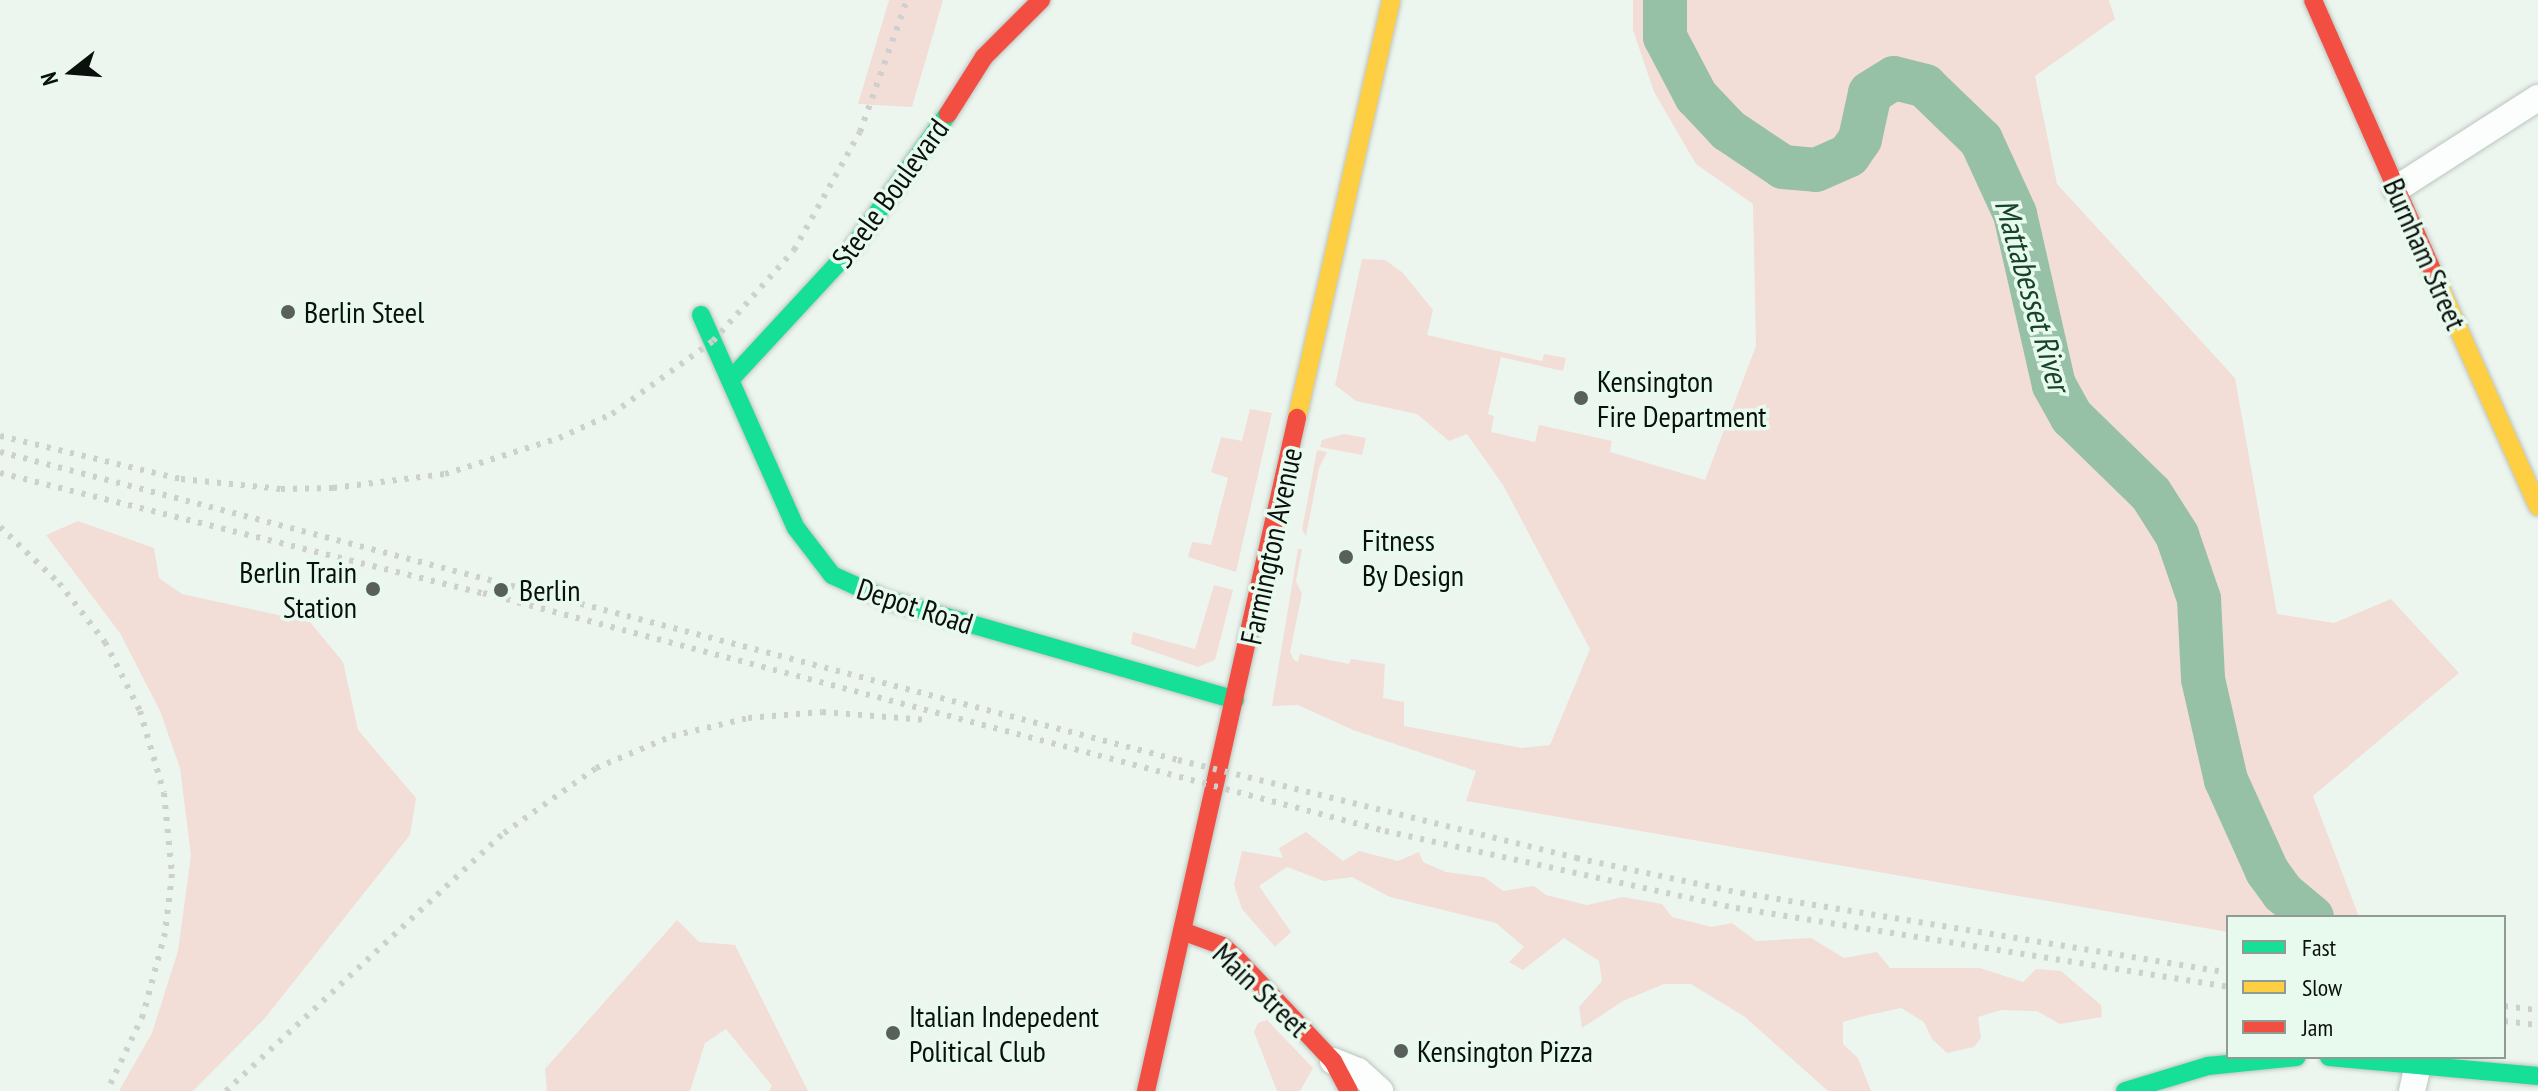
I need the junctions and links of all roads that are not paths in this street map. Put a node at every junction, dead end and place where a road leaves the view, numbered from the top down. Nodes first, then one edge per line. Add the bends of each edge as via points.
1 (1041, 0) edge
2 (1391, 0) edge
3 (2313, 0) edge
4 (2538, 98) edge
5 (2396, 189) junction
6 (701, 315) dead end
7 (730, 380) junction
8 (2538, 507) edge
9 (1235, 700) junction
10 (1182, 931) junction
11 (2277, 1059) edge
12 (2354, 1059) edge
13 (1333, 1061) junction
14 (2418, 1064) junction
15 (2530, 1076) edge
16 (1146, 1091) edge
17 (1349, 1091) edge
18 (1380, 1091) edge
19 (2125, 1091) edge
20 (2412, 1091) edge

1 - 7 street, Steele Boulevard via 984,57 925,151 859,240
2 - 9 street, Farmington Avenue
3 - 5 street, Burnham Street
4 - 5 street
5 - 8 street, Burnham Street
6 - 7 street, Depot Road
7 - 9 street, Depot Road via 801,537 848,586
9 - 10 street, Farmington Avenue
10 - 13 street, Main Street via 1223,946
10 - 16 street, Farmington Avenue
11 - 19 street via 2208,1066
12 - 14 street
13 - 17 street, Main Street
13 - 18 street, Main Street via 1358,1071
14 - 15 street
14 - 20 street

